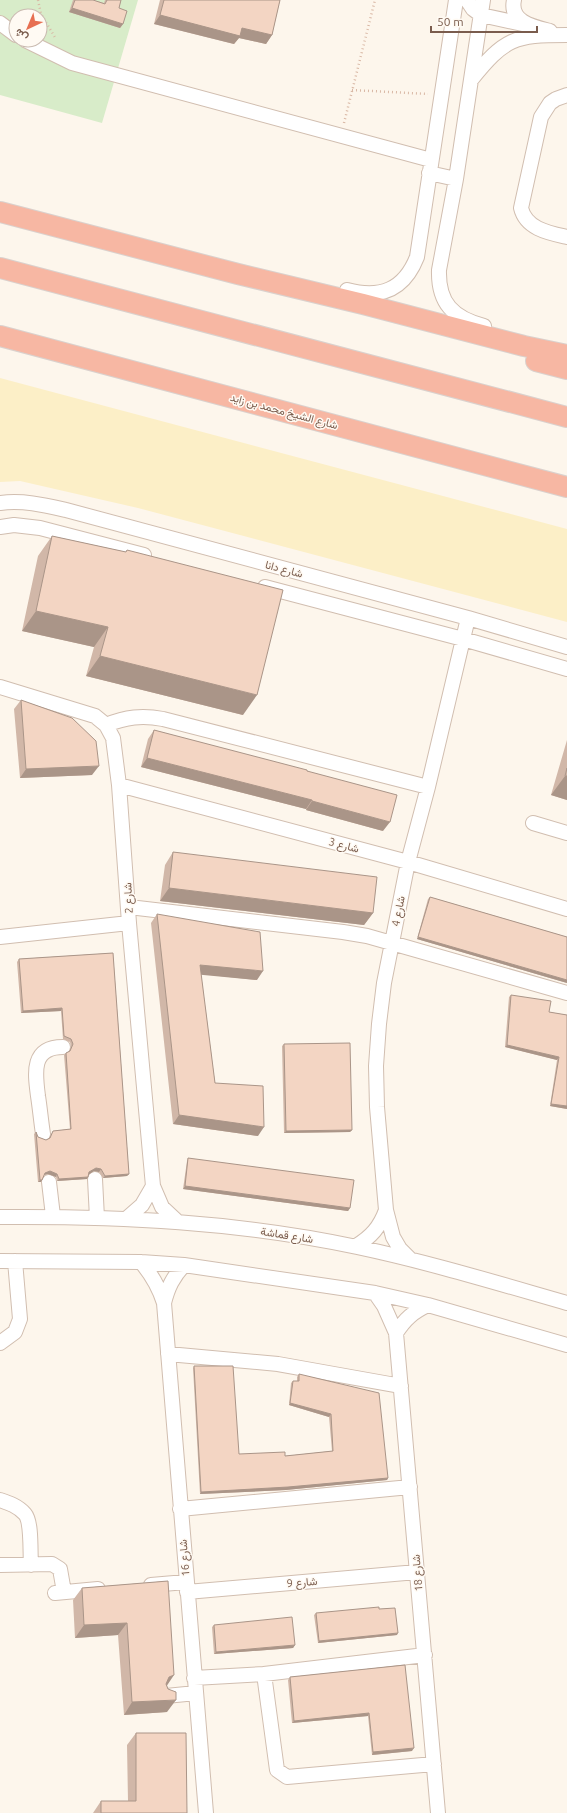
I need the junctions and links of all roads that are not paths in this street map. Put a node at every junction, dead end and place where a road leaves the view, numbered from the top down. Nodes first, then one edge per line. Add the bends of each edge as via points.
1 (456, 0) edge
2 (467, 0) edge
3 (483, 0) edge
4 (514, 0) edge
5 (481, 15) junction
6 (530, 26) junction
7 (567, 35) edge
8 (41, 48) edge
9 (471, 80) junction
10 (567, 95) edge
11 (430, 167) junction
12 (456, 179) junction
13 (0, 212) edge
14 (567, 237) edge
15 (0, 268) edge
16 (238, 274) junction
17 (287, 287) junction
18 (0, 336) edge
19 (567, 354) edge
20 (567, 369) edge
21 (567, 417) edge
22 (567, 487) edge
23 (0, 503) edge
24 (0, 527) edge
25 (156, 559) edge
26 (248, 583) edge
27 (468, 618) junction
28 (463, 639) junction
29 (567, 647) edge
30 (567, 669) edge
31 (0, 687) edge
32 (106, 725) junction
33 (119, 785) junction
34 (428, 787) junction
35 (533, 823) dead end
36 (567, 833) edge
37 (408, 862) junction
38 (129, 907) junction
39 (567, 909) edge
40 (129, 923) junction
41 (0, 937) edge
42 (392, 943) junction
43 (567, 993) edge
44 (63, 1047) dead end
45 (43, 1134) dead end
46 (95, 1179) dead end
47 (49, 1182) dead end
48 (153, 1186) junction
49 (386, 1210) junction
50 (53, 1216) junction
51 (0, 1217) edge
52 (97, 1218) junction
53 (126, 1219) junction
54 (178, 1222) junction
55 (356, 1246) junction
56 (410, 1259) junction
57 (0, 1261) edge
58 (15, 1262) junction
59 (141, 1262) junction
60 (184, 1265) junction
61 (375, 1293) junction
62 (164, 1303) junction
63 (567, 1303) edge
64 (428, 1305) junction
65 (396, 1333) junction
66 (0, 1342) edge
67 (567, 1345) edge
68 (168, 1354) junction
69 (401, 1386) junction
70 (410, 1487) junction
71 (0, 1500) edge
72 (180, 1509) junction
73 (0, 1565) edge
74 (31, 1565) junction
75 (417, 1572) junction
76 (140, 1585) edge
77 (187, 1587) junction
78 (110, 1588) edge
79 (425, 1655) junction
80 (264, 1674) junction
81 (194, 1678) junction
82 (196, 1693) junction
83 (166, 1696) edge
84 (434, 1764) junction
85 (206, 1813) edge
86 (438, 1813) edge

1 - 11 street
2 - 5 street
3 - 5 street
4 - 6 street via 513,8 519,19
5 - 6 street
5 - 9 street
6 - 7 street
7 - 9 street via 538,35 510,42 488,58
8 - 11 street via 72,63 341,136
9 - 12 street
10 - 14 street via 550,103 541,117 521,208 527,220 539,229
11 - 12 street
11 - 16 street via 417,257 406,277 387,291 365,294 292,277
12 - 19 street via 439,270 441,292 446,302 452,311 471,323 529,339
13 - 16 highway
15 - 21 highway
16 - 17 highway
17 - 19 highway via 524,346
17 - 20 highway via 366,317
18 - 22 highway, شارع الشيخ محمد بن زايد
23 - 27 street, شارع دانا via 38,504
24 - 25 street via 14,525 40,528
26 - 28 street, شارع دانا
27 - 28 street, شارع 4
27 - 29 street, شارع دانا
28 - 30 street, شارع دانا
28 - 34 street, شارع 4
31 - 32 street via 82,711 95,716
32 - 33 street, شارع 2 via 113,738
32 - 34 street via 119,720 149,716
33 - 37 street, شارع 3
33 - 38 street, شارع 2
34 - 37 street, شارع 4
35 - 36 street
37 - 39 street, شارع 3
37 - 42 street, شارع 4
38 - 40 street, شارع 2
38 - 42 street via 343,932
40 - 41 street
40 - 48 street, شارع 2
42 - 43 street
42 - 49 street, شارع 4 via 382,997 376,1066
44 - 45 street via 47,1051 37,1063 36,1075
46 - 52 street
47 - 50 street
48 - 53 street via 142,1205
48 - 54 street, شارع 2 via 162,1207
49 - 55 street, شارع 4 via 375,1232
49 - 56 street, شارع 4 via 393,1237
50 - 51 street, شارع قماشة
50 - 52 street, شارع قماشة
52 - 53 street, شارع قماشة
53 - 54 street, شارع قماشة
54 - 55 street, شارع قماشة via 265,1231
55 - 56 street, شارع قماشة
56 - 63 street, شارع قماشة
57 - 58 street
58 - 59 street
58 - 66 street via 20,1319 15,1332
59 - 60 street
59 - 62 street, شارع 16 via 152,1274
60 - 61 street
60 - 62 street, شارع 16 via 167,1289
61 - 64 street
61 - 65 street, شارع 18
62 - 68 street, شارع 16
64 - 65 street via 415,1311
64 - 67 street
65 - 69 street, شارع 18
68 - 69 street via 278,1364
68 - 72 street, شارع 16
69 - 70 street, شارع 18
70 - 72 street
70 - 75 street, شارع 18
71 - 74 street via 14,1505 26,1515
72 - 77 street, شارع 16
73 - 74 street
74 - 78 street via 52,1564 60,1570 60,1592
75 - 77 street, شارع 9
75 - 79 street, شارع 18
76 - 77 street, شارع 9
77 - 81 street, شارع 16
79 - 80 street
79 - 84 street, شارع 18
80 - 81 street
80 - 84 street via 277,1770 287,1777
81 - 82 street, شارع 16
82 - 83 street
82 - 85 street, شارع 16
84 - 86 street, شارع 18

